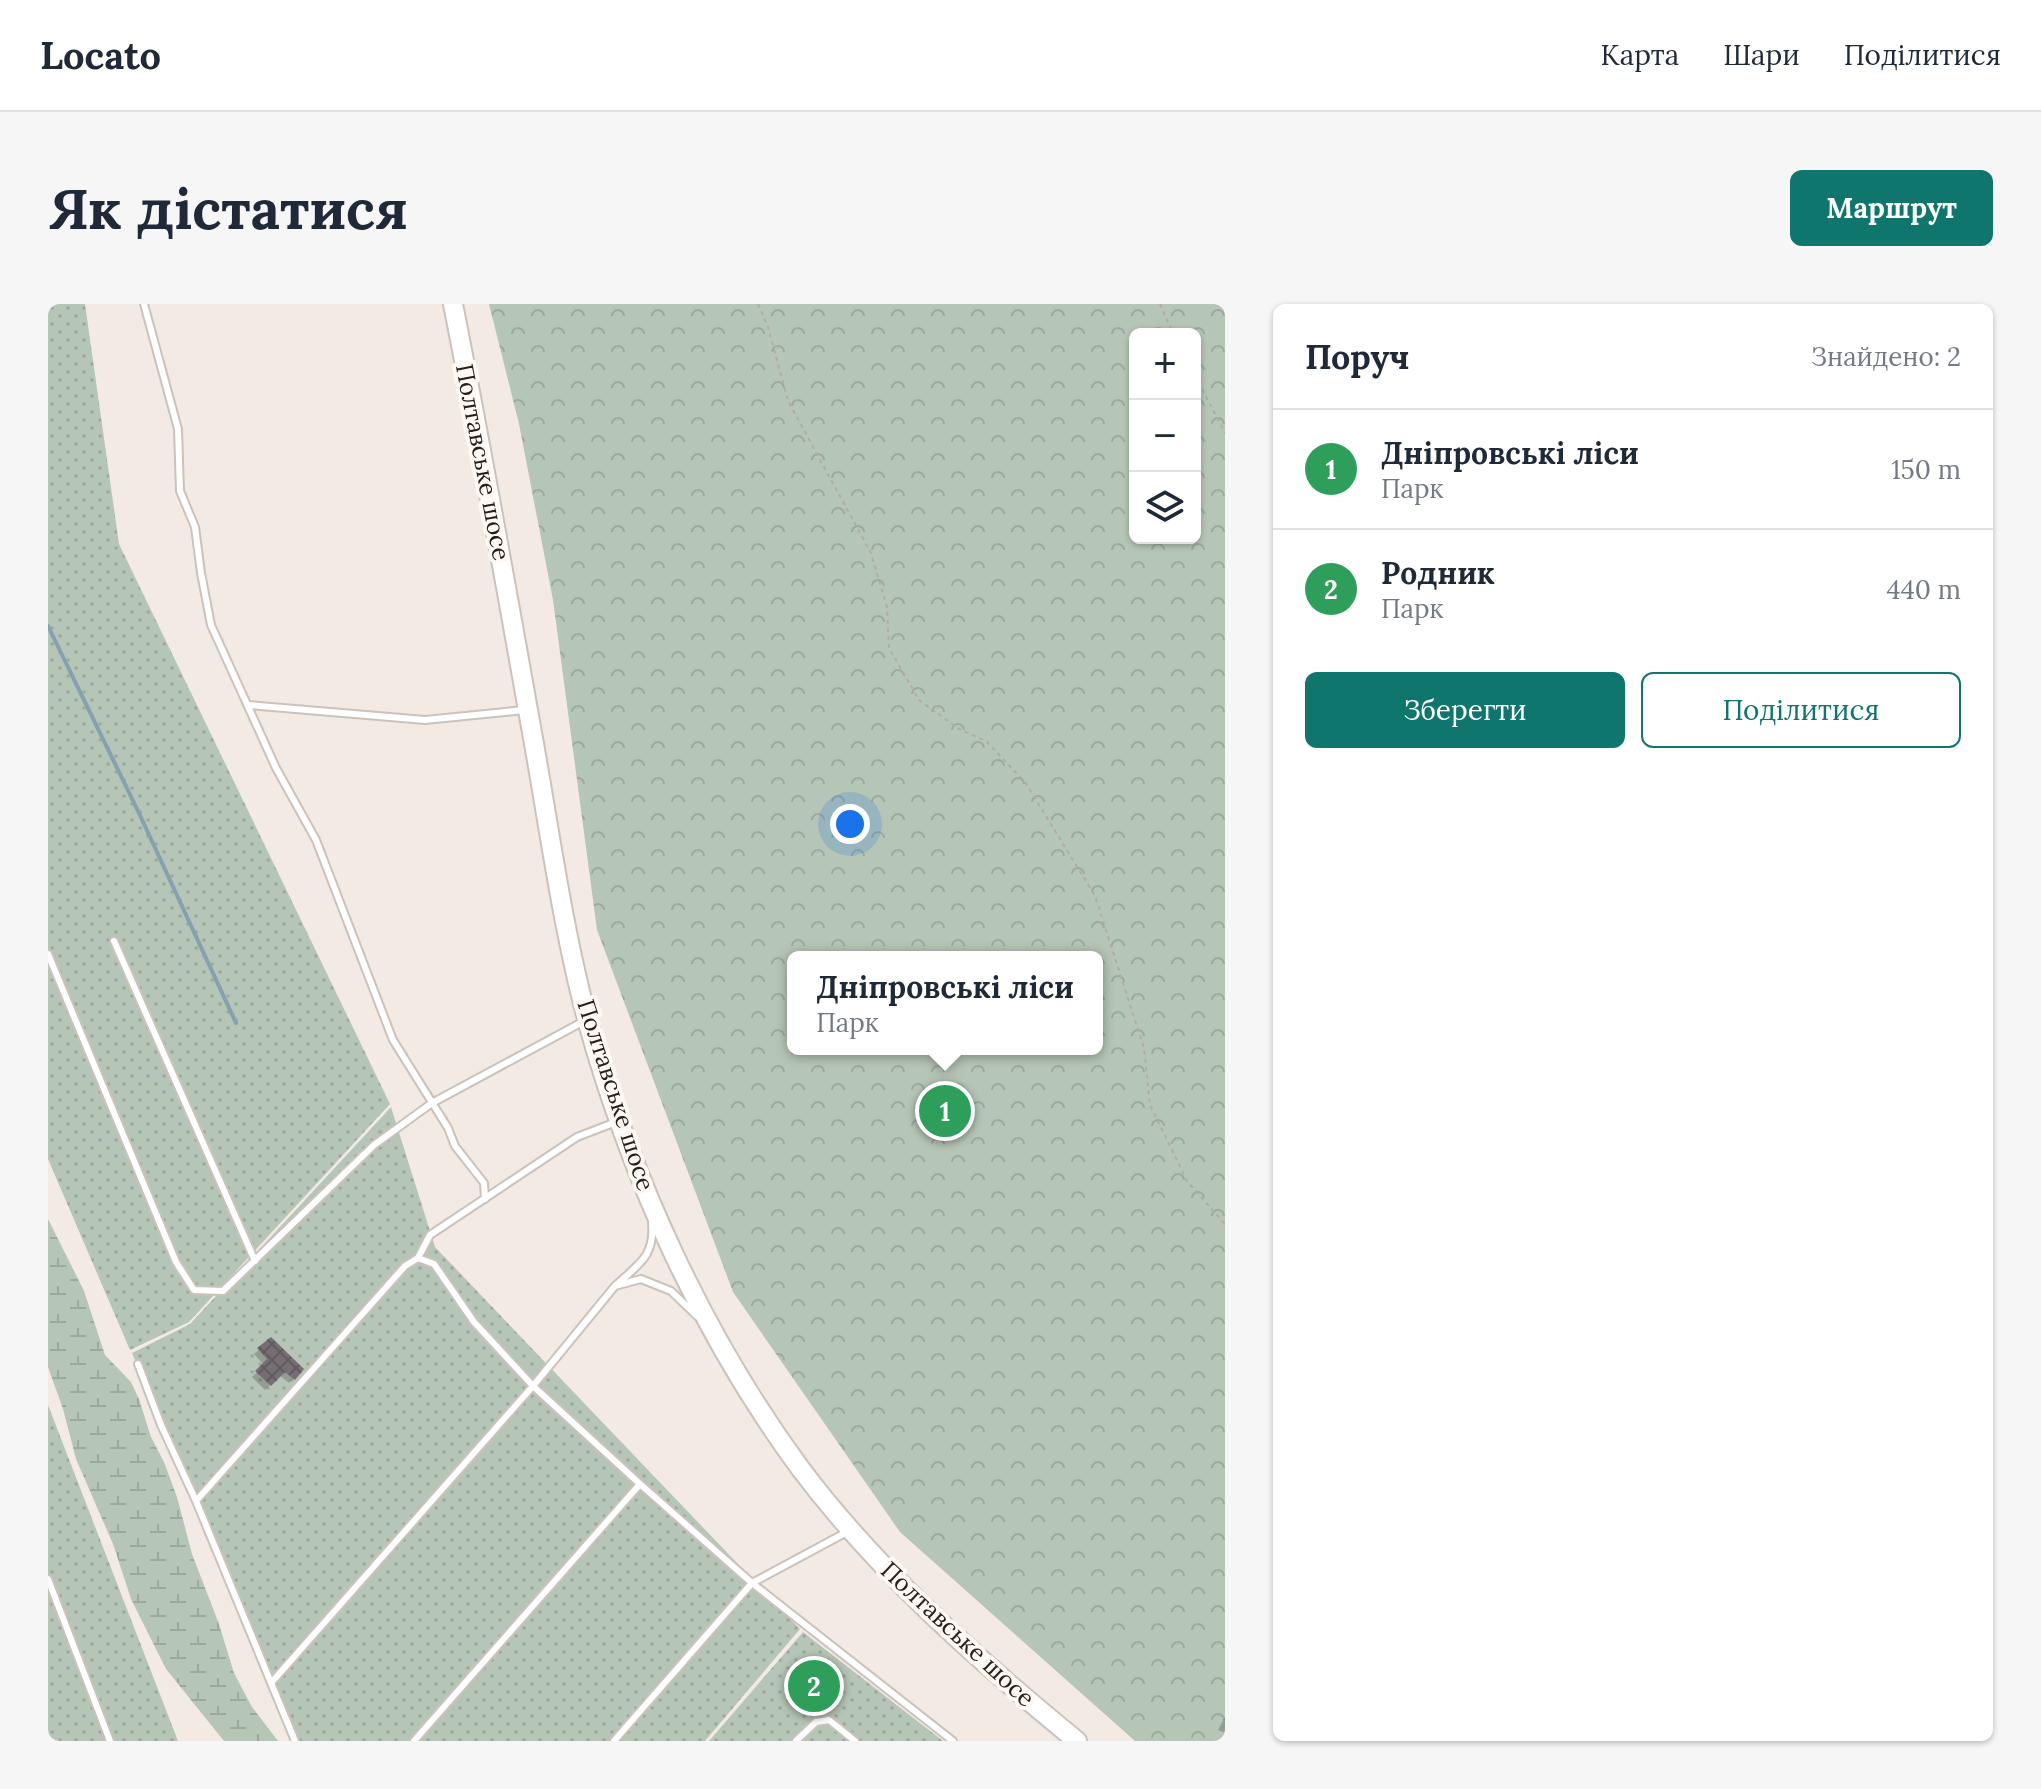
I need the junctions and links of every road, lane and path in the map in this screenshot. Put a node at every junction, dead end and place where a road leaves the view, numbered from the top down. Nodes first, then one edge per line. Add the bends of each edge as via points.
1 (144, 304) edge
2 (453, 304) edge
3 (758, 304) edge
4 (1160, 304) edge
5 (1170, 328) edge
6 (1201, 387) edge
7 (1225, 433) edge
8 (249, 705) junction
9 (528, 710) junction
10 (114, 941) dead end
11 (48, 954) edge
12 (587, 1019) junction
13 (432, 1103) junction
14 (619, 1120) junction
15 (485, 1199) junction
16 (651, 1203) junction
17 (1225, 1224) edge
18 (418, 1258) junction
19 (255, 1261) junction
20 (615, 1286) junction
21 (714, 1332) junction
22 (138, 1364) dead end
23 (533, 1386) junction
24 (640, 1484) junction
25 (196, 1501) junction
26 (850, 1530) junction
27 (48, 1579) edge
28 (752, 1583) junction
29 (271, 1683) junction
30 (110, 1741) edge
31 (295, 1741) edge
32 (414, 1741) edge
33 (614, 1741) edge
34 (796, 1741) edge
35 (855, 1741) edge
36 (953, 1741) edge
37 (1077, 1741) edge

1 - 8 lane via 178,429 180,491 195,527 211,625
2 - 9 main road, Полтавське шосе
3 - 17 path via 788,401 871,553 887,607 889,648 919,700 986,741 1025,782 1095,896 1144,1048 1150,1105 1187,1181
4 - 5 path
6 - 7 path
8 - 9 lane via 425,720
8 - 13 lane via 316,840 393,1040
9 - 12 main road, Полтавське шосе
10 - 19 lane
11 - 19 lane via 176,1262 194,1290 223,1291
12 - 13 lane
12 - 14 main road, Полтавське шосе
13 - 15 lane via 455,1146 484,1183
13 - 19 lane via 374,1145
14 - 15 lane via 577,1137
14 - 16 main road, Полтавське шосе
15 - 18 lane via 430,1235
16 - 20 lane via 654,1239 646,1257
16 - 21 main road, Полтавське шосе
18 - 23 lane via 434,1264 474,1322
18 - 25 lane via 405,1266
20 - 21 lane via 641,1279 671,1291
20 - 23 lane
21 - 26 main road, Полтавське шосе via 800,1468
22 - 25 lane
23 - 24 lane
23 - 29 lane
24 - 28 lane
24 - 32 lane
25 - 29 lane
26 - 28 lane
26 - 37 main road, Полтавське шосе via 957,1638
27 - 30 lane
28 - 33 lane
28 - 36 lane
29 - 31 lane
34 - 35 lane via 816,1722 829,1720

